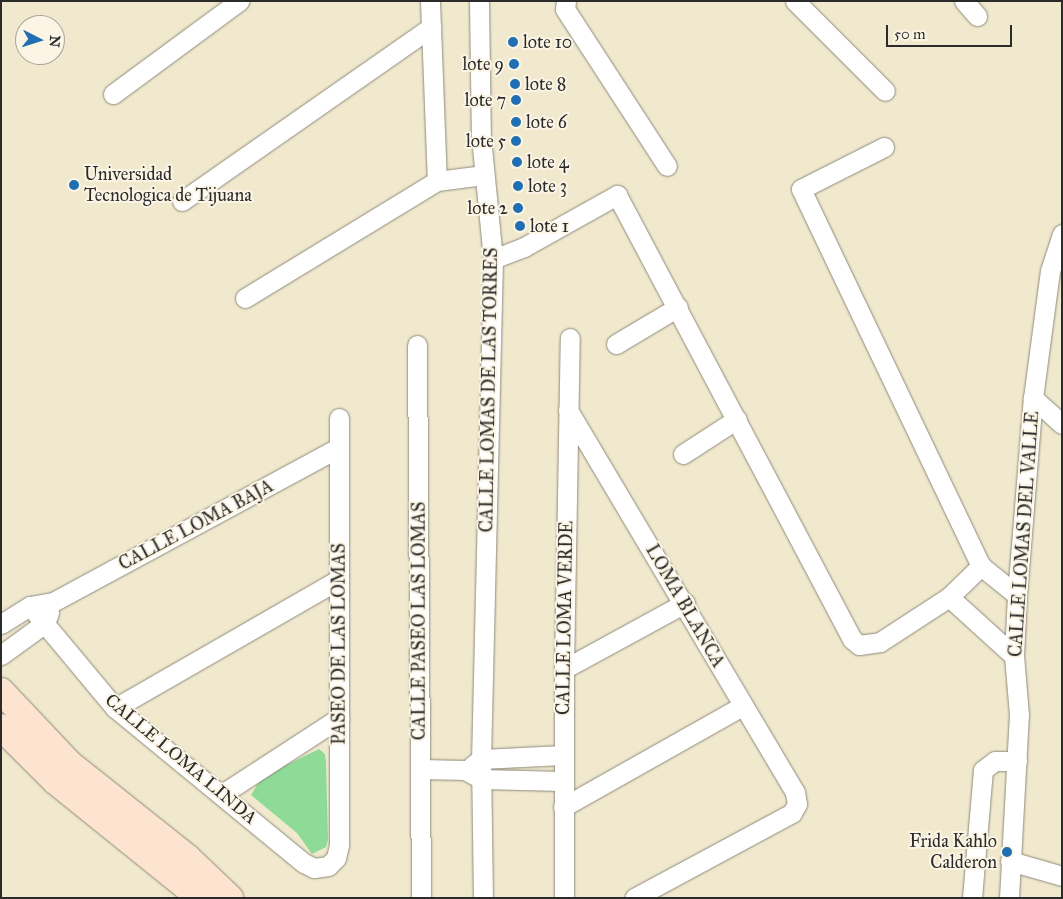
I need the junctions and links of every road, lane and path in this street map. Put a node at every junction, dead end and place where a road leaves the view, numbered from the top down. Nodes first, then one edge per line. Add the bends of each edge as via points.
1 (239, 1) edge
2 (430, 1) edge
3 (479, 1) edge
4 (566, 1) edge
5 (795, 1) edge
6 (964, 1) edge
7 (978, 16) dead end
8 (430, 27) junction
9 (885, 91) dead end
10 (113, 94) dead end
11 (884, 147) dead end
12 (667, 166) dead end
13 (484, 175) junction
14 (437, 181) junction
15 (182, 202) dead end
16 (1062, 234) edge
17 (493, 260) junction
18 (245, 298) dead end
19 (678, 307) junction
20 (570, 338) dead end
21 (616, 344) dead end
22 (417, 345) dead end
23 (1033, 398) junction
24 (568, 410) junction
25 (339, 418) dead end
26 (737, 419) junction
27 (1062, 424) edge
28 (338, 448) junction
29 (683, 454) dead end
30 (981, 566) junction
31 (339, 579) junction
32 (1017, 595) junction
33 (950, 597) junction
34 (53, 602) junction
35 (685, 603) junction
36 (30, 606) junction
37 (45, 623) junction
38 (1, 624) edge
39 (1, 656) edge
40 (1014, 656) junction
41 (564, 669) junction
42 (1, 690) edge
43 (742, 706) junction
44 (115, 708) junction
45 (339, 718) junction
46 (1, 727) edge
47 (563, 755) junction
48 (482, 759) junction
49 (1017, 761) junction
50 (420, 769) junction
51 (473, 774) junction
52 (563, 781) junction
53 (222, 794) junction
54 (563, 807) junction
55 (1010, 861) junction
56 (328, 866) joint
57 (1062, 876) edge
58 (200, 898) edge
59 (230, 898) edge
60 (421, 898) edge
61 (483, 898) edge
62 (564, 898) edge
63 (634, 898) edge
64 (972, 898) edge
65 (1009, 898) edge

1 - 10 street
2 - 8 street
3 - 13 street, CALLE LOMAS DE LAS TORRES
4 - 12 street via 565,9
5 - 9 street
6 - 7 street
8 - 14 street
8 - 15 street
11 - 30 street via 801,189
13 - 14 street
13 - 17 street, CALLE LOMAS DE LAS TORRES
14 - 18 street
16 - 23 street, CALLE LOMAS DEL VALLE via 1050,271
17 - 19 street via 524,247 617,195
17 - 48 street, CALLE LOMAS DE LAS TORRES
19 - 21 street
19 - 26 street
20 - 24 street, CALLE LOMA VERDE
22 - 50 street, CALLE PASEO LAS LOMAS
23 - 27 street
23 - 32 street, CALLE LOMAS DEL VALLE
24 - 35 street, LOMA BLANCA
24 - 41 street, CALLE LOMA VERDE
25 - 28 street, PASEO DE LAS LOMAS
26 - 29 street
26 - 33 street via 852,639 859,645 880,642
28 - 31 street, PASEO DE LAS LOMAS
28 - 34 street, CALLE LOMA BAJA
30 - 32 street
30 - 33 street
31 - 44 street
31 - 45 street, PASEO DE LAS LOMAS
32 - 40 street, CALLE LOMAS DEL VALLE
33 - 40 street
34 - 36 street, CALLE LOMA BAJA
34 - 37 street
35 - 41 street
35 - 43 street, LOMA BLANCA
36 - 37 street, CALLE LOMA LINDA
36 - 38 street, CALLE LOMA BAJA
37 - 39 street
37 - 44 street, CALLE LOMA LINDA
40 - 49 street, CALLE LOMAS DEL VALLE via 1019,715
41 - 47 street, CALLE LOMA VERDE
42 - 59 street via 70,764 188,858
43 - 54 street
43 - 63 street, LOMA BLANCA via 795,792 798,804 792,813
44 - 53 street, CALLE LOMA LINDA
45 - 53 street
45 - 56 street, PASEO DE LAS LOMAS via 339,845 336,858
46 - 58 street via 55,781
47 - 48 street
47 - 52 street, CALLE LOMA VERDE
48 - 51 street
49 - 55 street
49 - 64 street via 995,761 983,770
50 - 51 street
50 - 60 street, CALLE PASEO LAS LOMAS
51 - 52 street
51 - 61 street
52 - 54 street, CALLE LOMA VERDE
53 - 56 street, CALLE LOMA LINDA via 304,863 314,868
54 - 62 street, CALLE LOMA VERDE
55 - 57 street
55 - 65 street

